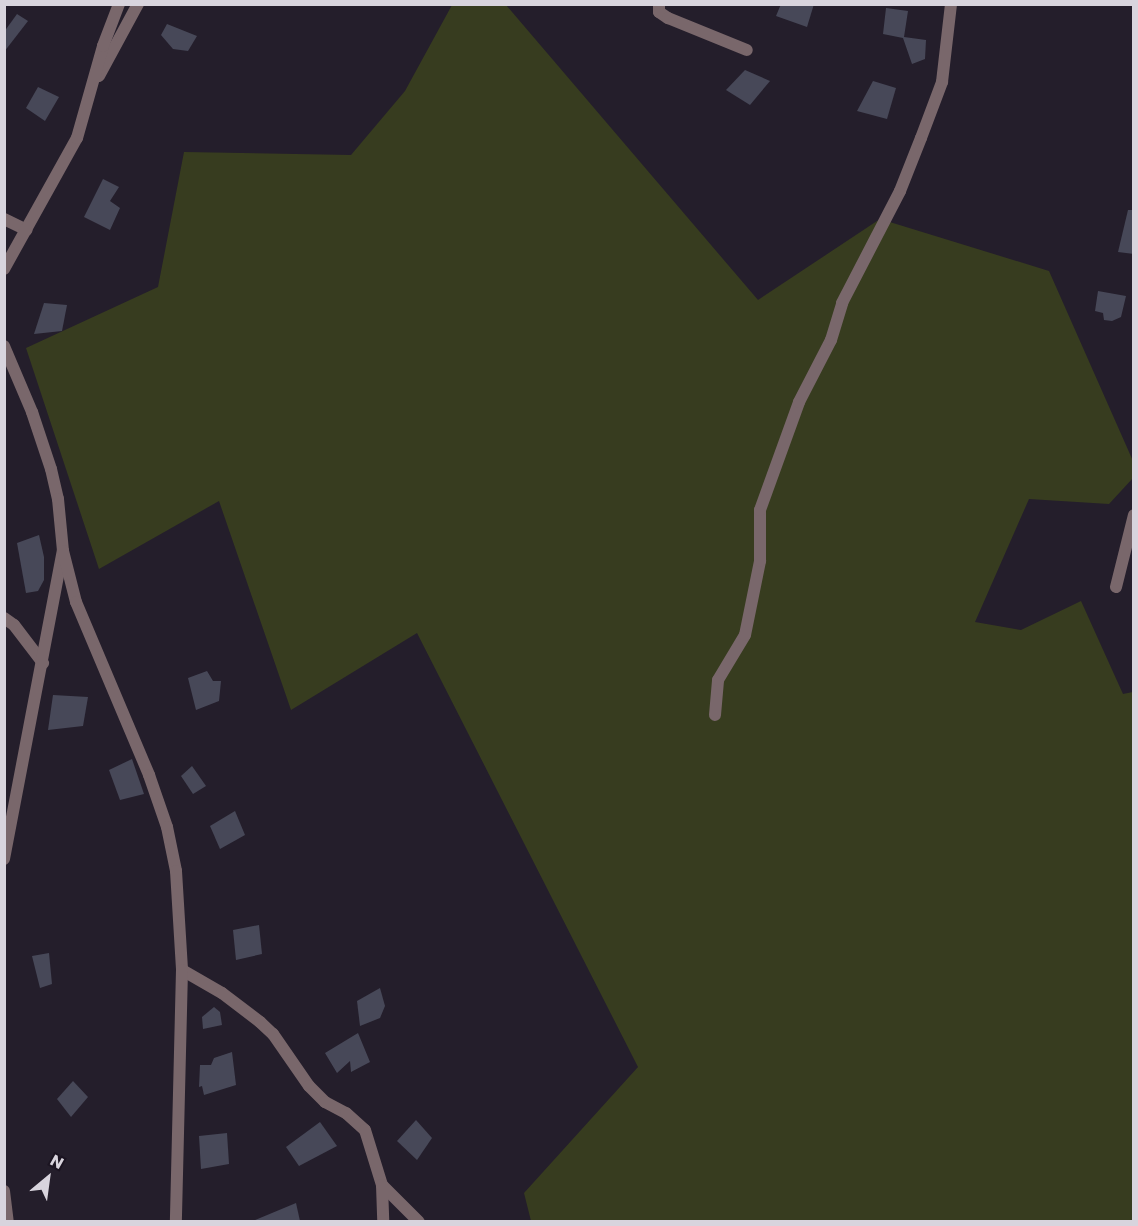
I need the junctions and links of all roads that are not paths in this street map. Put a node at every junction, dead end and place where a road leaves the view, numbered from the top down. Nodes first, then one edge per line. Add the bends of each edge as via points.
1 (119, 4) edge
2 (138, 4) edge
3 (659, 4) edge
4 (951, 4) edge
5 (747, 50) dead end
6 (95, 81) junction
7 (4, 219) edge
8 (27, 230) junction
9 (4, 269) edge
10 (4, 345) edge
11 (1134, 515) edge
12 (63, 551) junction
13 (1116, 587) dead end
14 (4, 618) edge
15 (42, 663) junction
16 (715, 715) dead end
17 (4, 859) edge
18 (182, 970) junction
19 (382, 1185) junction
20 (4, 1191) edge
21 (8, 1221) edge
22 (176, 1221) edge
23 (382, 1221) edge
24 (419, 1221) edge

1 - 6 street
2 - 6 street
3 - 5 street via 659,12 668,18
4 - 16 street via 942,82 921,138 900,191 842,303 831,340 799,402 760,510 760,561 745,635 718,680
6 - 8 street via 77,138
7 - 8 street
8 - 9 street
10 - 12 street via 51,469
11 - 13 street
12 - 15 street
12 - 18 street via 76,602 167,827 180,903
14 - 15 street via 14,625
15 - 17 street
18 - 19 street via 222,993 260,1022 273,1034 309,1086 365,1130
18 - 22 street
19 - 23 street
19 - 24 street
20 - 21 street

